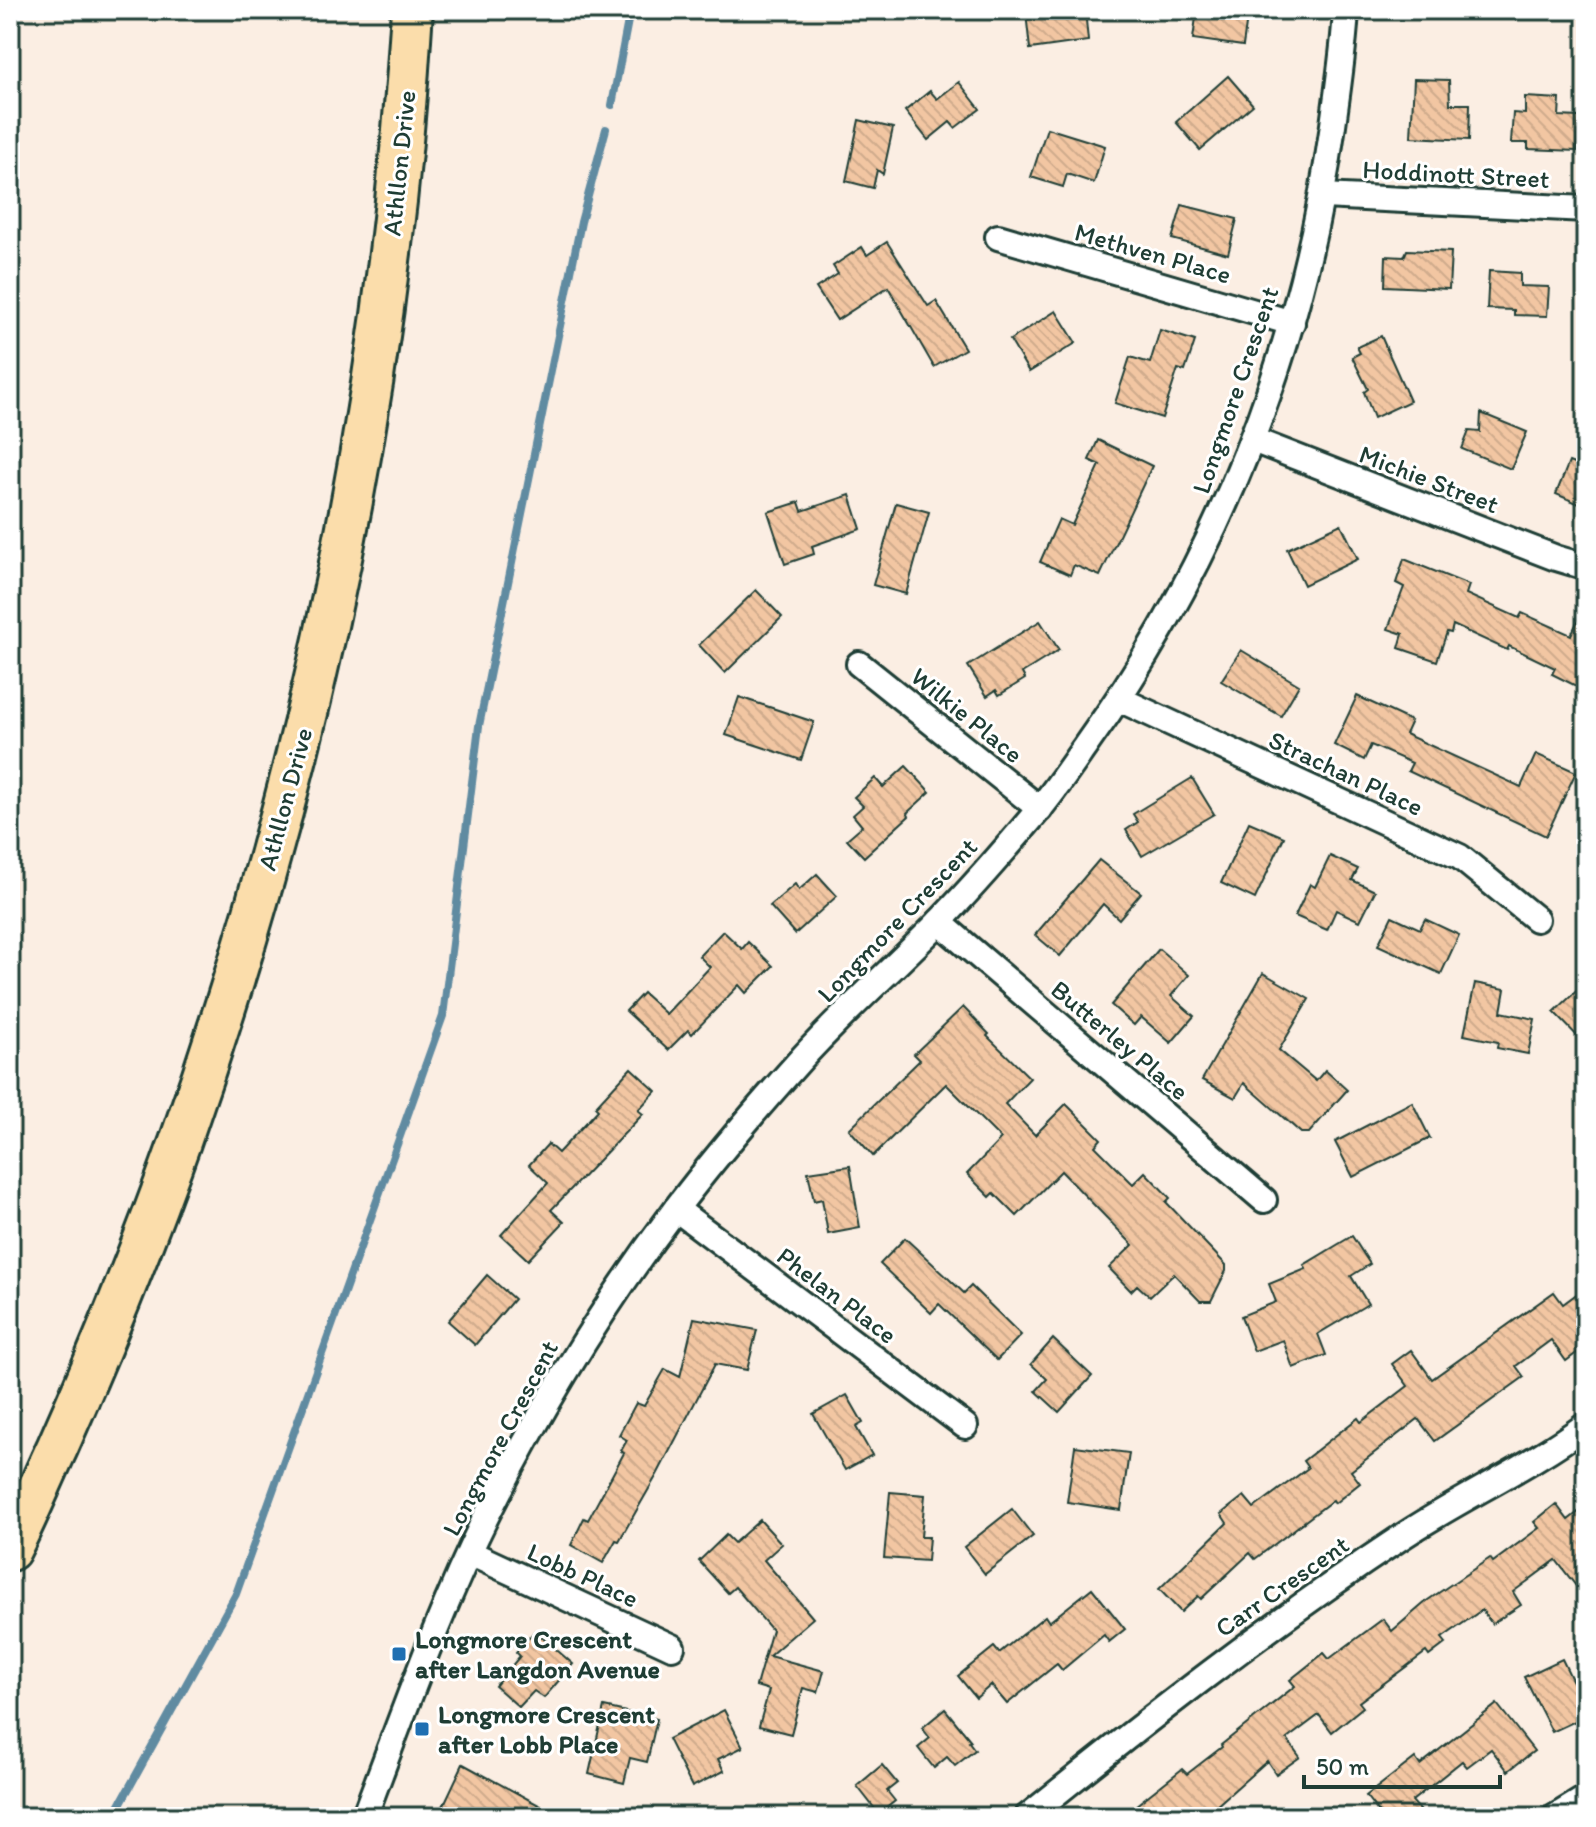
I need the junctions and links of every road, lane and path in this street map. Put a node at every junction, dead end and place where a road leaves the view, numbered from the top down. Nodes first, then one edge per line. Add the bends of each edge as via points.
1 (412, 10) edge
2 (1346, 10) edge
3 (1323, 196) junction
4 (1586, 209) edge
5 (998, 237) dead end
6 (1292, 323) junction
7 (1253, 440) junction
8 (1586, 567) edge
9 (859, 664) dead end
10 (1119, 699) junction
11 (1040, 809) junction
12 (1536, 919) dead end
13 (939, 922) junction
14 (1264, 1200) dead end
15 (676, 1209) junction
16 (1586, 1425) edge
17 (965, 1426) dead end
18 (10, 1550) edge
19 (470, 1553) junction
20 (672, 1647) dead end
21 (1586, 1798) edge
22 (364, 1817) edge
23 (1027, 1817) edge
24 (1555, 1817) edge

1 - 18 main road, Athllon Drive via 380,338 363,453 310,705 275,841 208,1063 151,1224
2 - 3 street, Longmore Crescent
3 - 4 street, Hoddinott Street
3 - 6 street, Longmore Crescent
5 - 6 street, Methven Place
6 - 7 street, Longmore Crescent
7 - 8 street, Michie Street
7 - 10 street, Longmore Crescent via 1176,606
9 - 11 street, Wilkie Place
10 - 11 street, Longmore Crescent
10 - 12 street, Strachan Place via 1460,857
11 - 13 street, Longmore Crescent
13 - 14 street, Butterley Place
13 - 15 street, Longmore Crescent via 806,1054
15 - 17 street, Phelan Place
15 - 19 street, Longmore Crescent via 563,1373
16 - 23 street, Carr Crescent via 1403,1536 1270,1626
19 - 20 street, Lobb Place
19 - 22 street, Longmore Crescent
21 - 24 street

